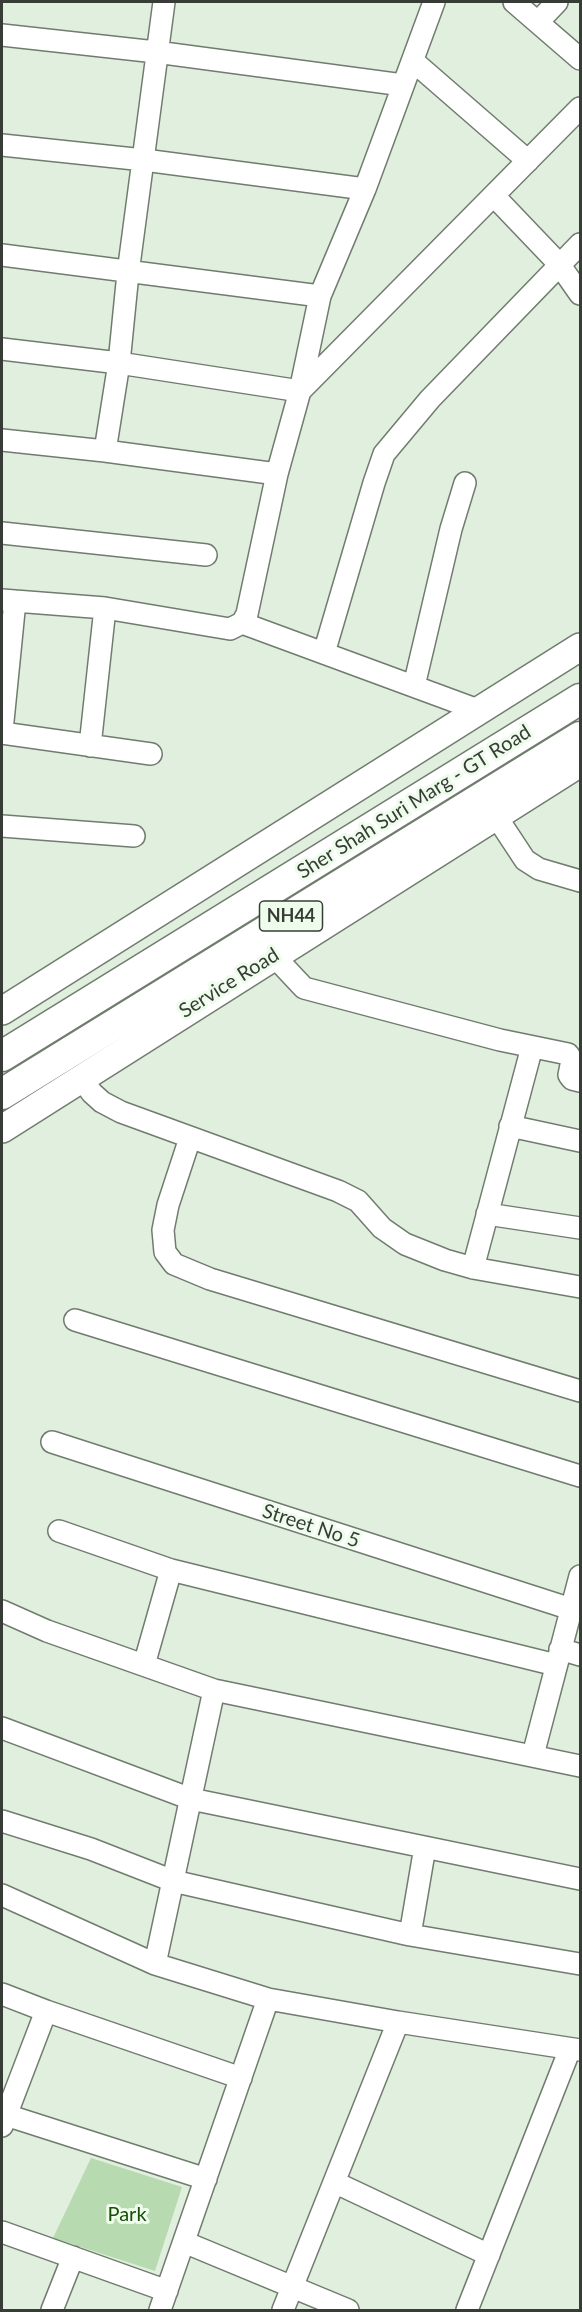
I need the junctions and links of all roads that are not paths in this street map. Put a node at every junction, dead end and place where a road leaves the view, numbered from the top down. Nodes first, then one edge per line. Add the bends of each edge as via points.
1 (164, 2) edge
2 (434, 2) edge
3 (514, 2) edge
4 (557, 2) edge
5 (538, 22) junction
6 (2, 35) edge
7 (156, 52) junction
8 (580, 59) edge
9 (413, 61) junction
10 (403, 85) junction
11 (580, 108) edge
12 (2, 145) edge
13 (144, 160) junction
14 (528, 161) junction
15 (365, 189) junction
16 (495, 197) junction
17 (580, 244) edge
18 (2, 255) edge
19 (559, 264) junction
20 (128, 273) junction
21 (580, 294) edge
22 (320, 296) junction
23 (2, 350) edge
24 (119, 363) junction
25 (300, 391) junction
26 (2, 440) edge
27 (105, 451) junction
28 (277, 474) junction
29 (465, 483) dead end
30 (2, 533) edge
31 (206, 555) dead end
32 (8, 601) edge
33 (105, 608) junction
34 (242, 622) junction
35 (580, 647) edge
36 (324, 653) junction
37 (414, 686) junction
38 (580, 699) edge
39 (478, 710) junction
40 (2, 732) edge
41 (580, 737) edge
42 (90, 746) junction
43 (151, 754) dead end
44 (580, 763) edge
45 (496, 816) junction
46 (2, 826) edge
47 (134, 836) dead end
48 (580, 881) edge
49 (273, 955) junction
50 (2, 1011) edge
51 (532, 1047) junction
52 (2, 1056) edge
53 (81, 1078) junction
54 (580, 1081) edge
55 (2, 1094) edge
56 (510, 1126) junction
57 (2, 1129) edge
58 (190, 1138) junction
59 (580, 1141) edge
60 (487, 1214) junction
61 (580, 1228) edge
62 (473, 1268) junction
63 (580, 1287) edge
64 (75, 1320) dead end
65 (580, 1391) edge
66 (52, 1442) dead end
67 (580, 1476) edge
68 (59, 1531) dead end
69 (171, 1570) junction
70 (580, 1576) edge
71 (571, 1609) junction
72 (2, 1611) edge
73 (580, 1655) edge
74 (558, 1657) junction
75 (144, 1665) junction
76 (214, 1690) junction
77 (2, 1728) edge
78 (533, 1755) junction
79 (580, 1766) edge
80 (191, 1798) junction
81 (2, 1821) edge
82 (425, 1847) junction
83 (580, 1879) edge
84 (173, 1881) junction
85 (2, 1894) edge
86 (410, 1935) junction
87 (155, 1964) junction
88 (580, 1964) edge
89 (2, 1994) edge
90 (268, 1999) junction
91 (46, 2011) junction
92 (398, 2022) junction
93 (575, 2049) edge
94 (241, 2078) junction
95 (4, 2120) edge
96 (206, 2179) junction
97 (334, 2182) junction
98 (2, 2232) edge
99 (184, 2242) junction
100 (489, 2255) junction
101 (73, 2257) junction
102 (292, 2287) junction
103 (164, 2301) edge
104 (52, 2310) edge
105 (283, 2310) edge
106 (348, 2310) edge
107 (467, 2310) edge

1 - 7 street
2 - 9 street
3 - 5 street
4 - 5 street
5 - 8 street
6 - 7 street
7 - 10 street
7 - 13 street
9 - 10 street
9 - 14 street
10 - 15 street
11 - 14 street
12 - 13 street
13 - 15 street
13 - 20 street
14 - 16 street
15 - 22 street
16 - 19 street
16 - 25 street
17 - 19 street
18 - 20 street
19 - 21 street
19 - 36 street via 430,399 384,454
20 - 22 street
20 - 24 street
22 - 25 street
23 - 24 street
24 - 25 street
24 - 27 street
25 - 28 street
26 - 27 street
27 - 28 street
28 - 34 street via 247,614
29 - 37 street
30 - 31 street
32 - 33 street
32 - 40 street
33 - 34 street via 230,629
33 - 42 street
34 - 36 street
35 - 39 main road
36 - 37 street
37 - 39 street
38 - 52 highway, Sher Shah Suri Marg - GT Road / NH44
39 - 50 main road
40 - 42 street
41 - 55 highway, Sher Shah Suri Marg - GT Road / NH44
42 - 43 street
44 - 45 main road, Service Road
45 - 48 street via 525,860 539,869
45 - 49 main road, Service Road
46 - 47 street
49 - 51 street via 304,988
49 - 53 main road, Service Road
51 - 54 street via 569,1055 569,1076
51 - 56 street
53 - 57 main road, Service Road
53 - 58 street via 97,1097 122,1112
56 - 59 street
56 - 60 street
58 - 62 street via 338,1191 358,1201 382,1228 399,1240
58 - 65 street via 164,1230 165,1252 174,1264 210,1279
60 - 61 street
60 - 62 street
62 - 63 street
64 - 67 street
66 - 71 street, Street No 5
68 - 69 street
69 - 74 street
69 - 75 street
70 - 71 street
71 - 74 street
72 - 75 street
73 - 74 street
74 - 78 street
75 - 76 street
76 - 78 street
76 - 80 street
77 - 80 street
78 - 79 street
80 - 82 street
80 - 84 street
81 - 84 street via 91,1849
82 - 83 street
82 - 86 street
84 - 86 street
84 - 87 street
85 - 87 street
86 - 88 street
87 - 90 street
89 - 91 street
90 - 92 street
90 - 94 street
91 - 94 street
91 - 95 street
92 - 93 street
92 - 97 street
93 - 100 street
94 - 96 street
95 - 96 street
96 - 99 street
97 - 100 street
97 - 102 street
98 - 101 street
99 - 102 street
99 - 103 street
100 - 107 street
101 - 103 street
101 - 104 street
102 - 105 street
102 - 106 street

